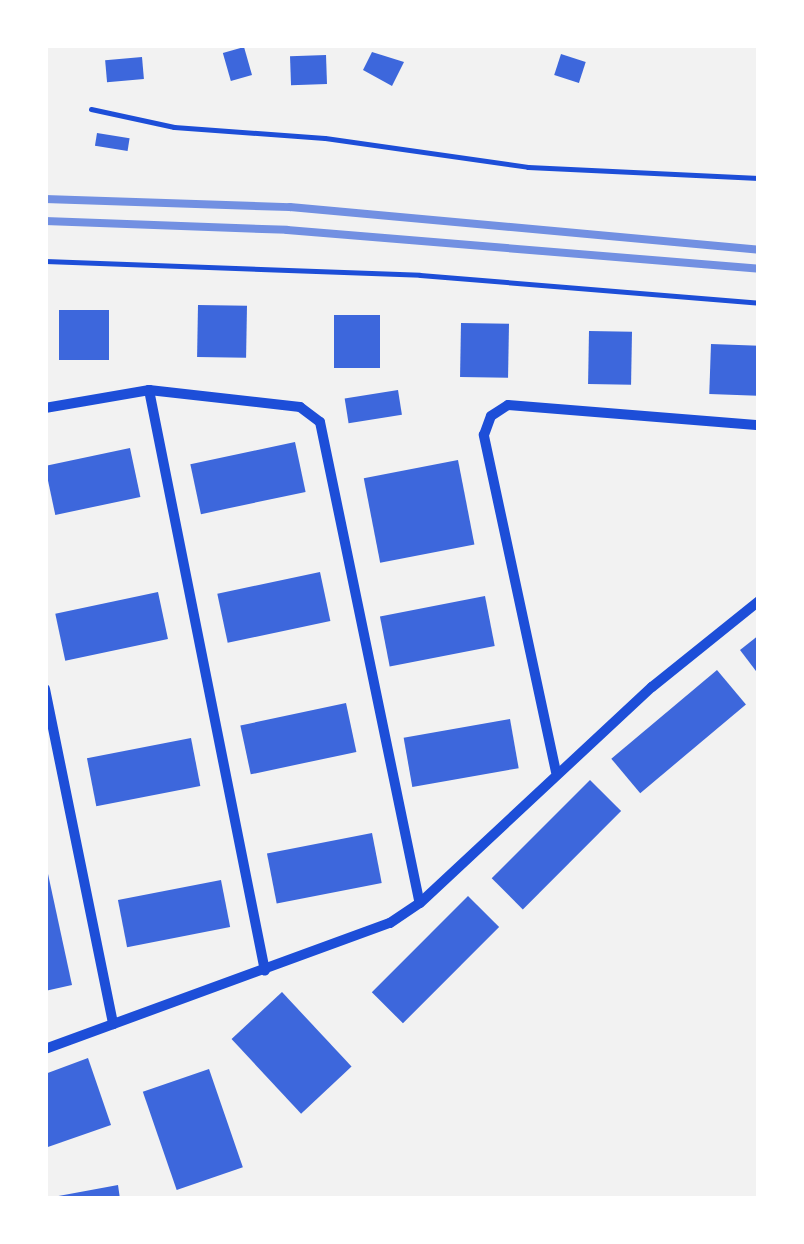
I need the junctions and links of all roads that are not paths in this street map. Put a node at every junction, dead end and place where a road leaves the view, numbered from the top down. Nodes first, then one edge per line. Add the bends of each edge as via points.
1 (149, 390) junction
2 (45, 408) edge
3 (759, 426) edge
4 (759, 601) edge
5 (45, 688) edge
6 (556, 772) junction
7 (420, 903) junction
8 (265, 971) junction
9 (113, 1024) junction
10 (45, 1049) edge

1 - 2 street
1 - 7 street via 300,406 320,422
1 - 8 street
3 - 6 street via 508,405 490,416 484,434
4 - 6 street
5 - 9 street
6 - 7 street
7 - 8 street via 390,923
8 - 9 street
9 - 10 street

